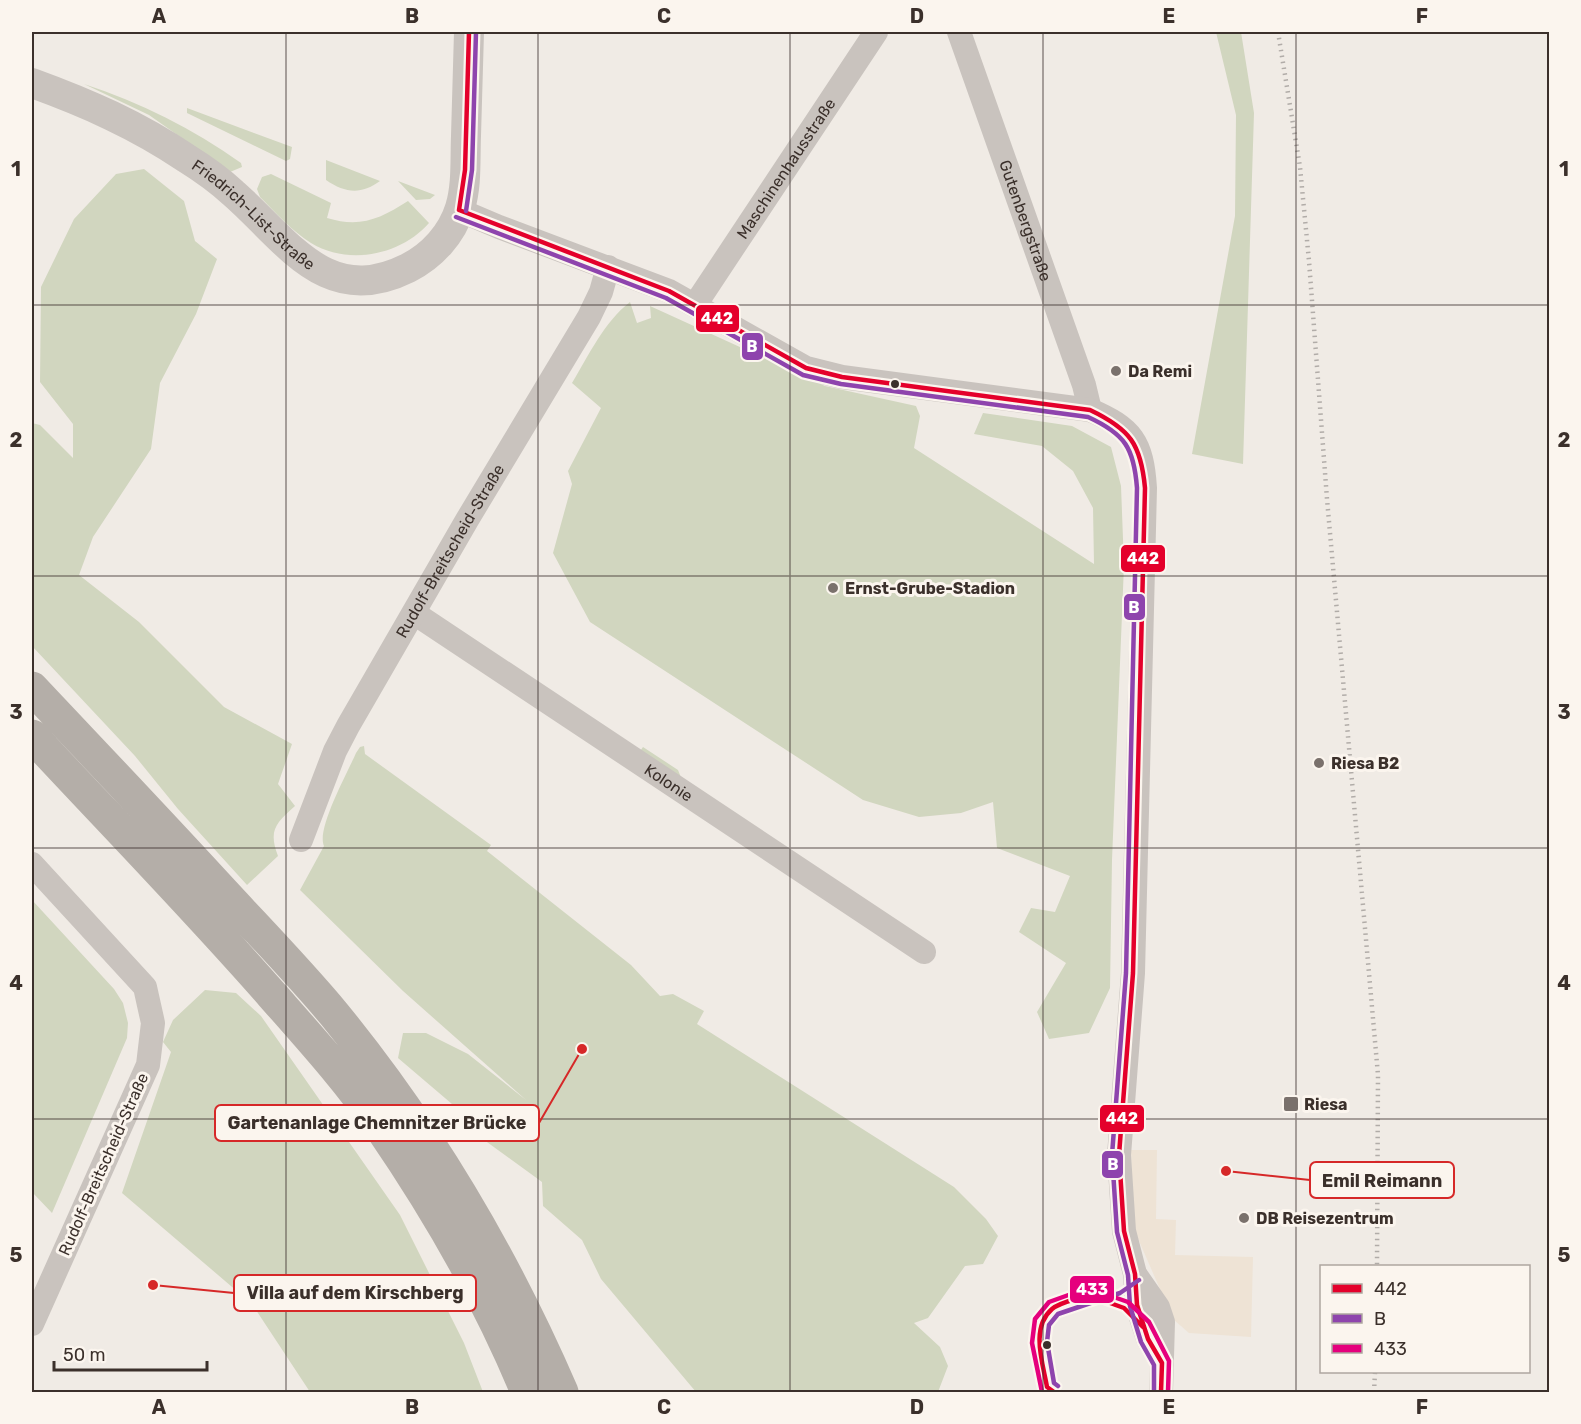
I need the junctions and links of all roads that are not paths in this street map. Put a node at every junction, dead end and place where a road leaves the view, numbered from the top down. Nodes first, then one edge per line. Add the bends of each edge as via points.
1 (470, 32) edge
2 (876, 32) edge
3 (959, 32) edge
4 (32, 83) edge
5 (459, 210) junction
6 (608, 267) junction
7 (695, 304) junction
8 (1090, 410) junction
9 (414, 613) junction
10 (32, 688) edge
11 (32, 736) edge
12 (301, 840) dead end
13 (32, 864) edge
14 (924, 952) dead end
15 (32, 1324) edge
16 (527, 1392) edge
17 (562, 1392) edge
18 (1161, 1392) edge

1 - 5 street, Friedrich-List-Straße via 465,170
2 - 7 street, Maschinenhausstraße
3 - 8 street, Gutenbergstraße
4 - 5 street, Friedrich-List-Straße via 88,103 152,135 232,192 316,269 337,278 384,277 420,262 441,242
5 - 6 street
6 - 7 street
6 - 9 street, Rudolf-Breitscheid-Straße via 602,292 589,317
7 - 8 street via 806,368 842,377
8 - 18 street via 1117,421 1137,445 1145,488 1133,973 1119,1155 1124,1231 1135,1274 1158,1307 1163,1322
9 - 12 street, Rudolf-Breitscheid-Straße via 335,751
9 - 14 street, Kolonie
10 - 17 highway via 284,957 382,1077 475,1216
11 - 16 highway via 231,948 307,1034 380,1126 497,1323
13 - 15 street, Rudolf-Breitscheid-Straße via 145,987 153,1023 148,1065

